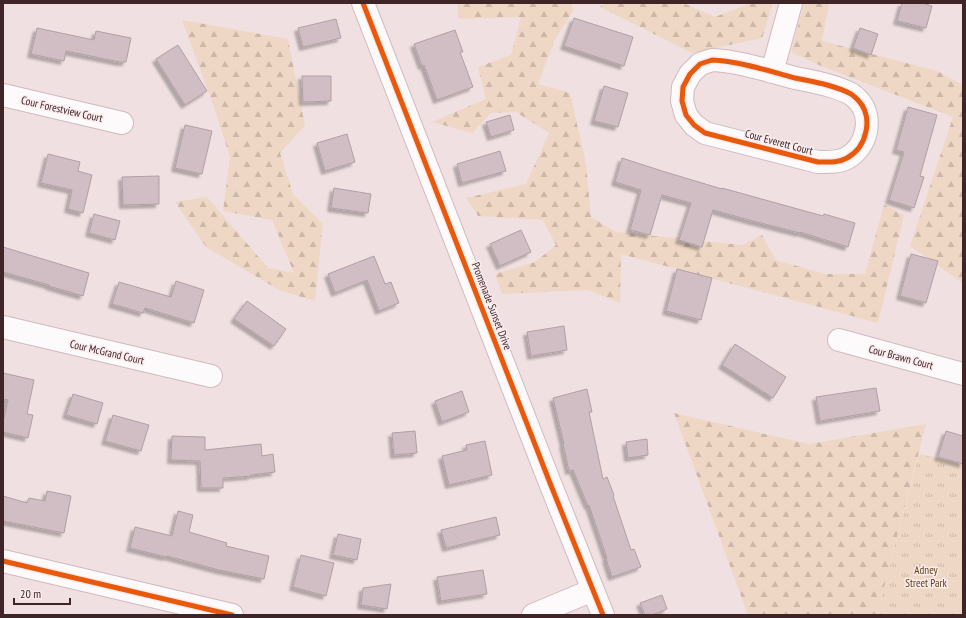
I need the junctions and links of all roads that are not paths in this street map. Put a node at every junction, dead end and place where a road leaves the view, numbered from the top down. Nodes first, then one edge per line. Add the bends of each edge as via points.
1 (363, 3) edge
2 (791, 3) edge
3 (772, 72) junction
4 (3, 95) edge
5 (122, 123) dead end
6 (3, 327) edge
7 (840, 340) dead end
8 (963, 374) edge
9 (211, 376) dead end
10 (3, 561) edge
11 (593, 590) junction
12 (232, 615) edge
13 (533, 615) edge
14 (603, 615) edge

1 - 11 street, Promenade Sunset Drive
2 - 3 street
3 - 3 street, Cour Everett Court via 725,60 712,60 700,64 690,74 683,87 682,101 686,115 694,126 705,133 818,162 833,163 848,158 859,148 866,134 867,119 863,106 852,95 837,88
4 - 5 street, Cour Forestview Court
6 - 9 street, Cour McGrand Court
7 - 8 street, Cour Brawn Court
10 - 12 street
11 - 13 street
11 - 14 street, Promenade Sunset Drive

